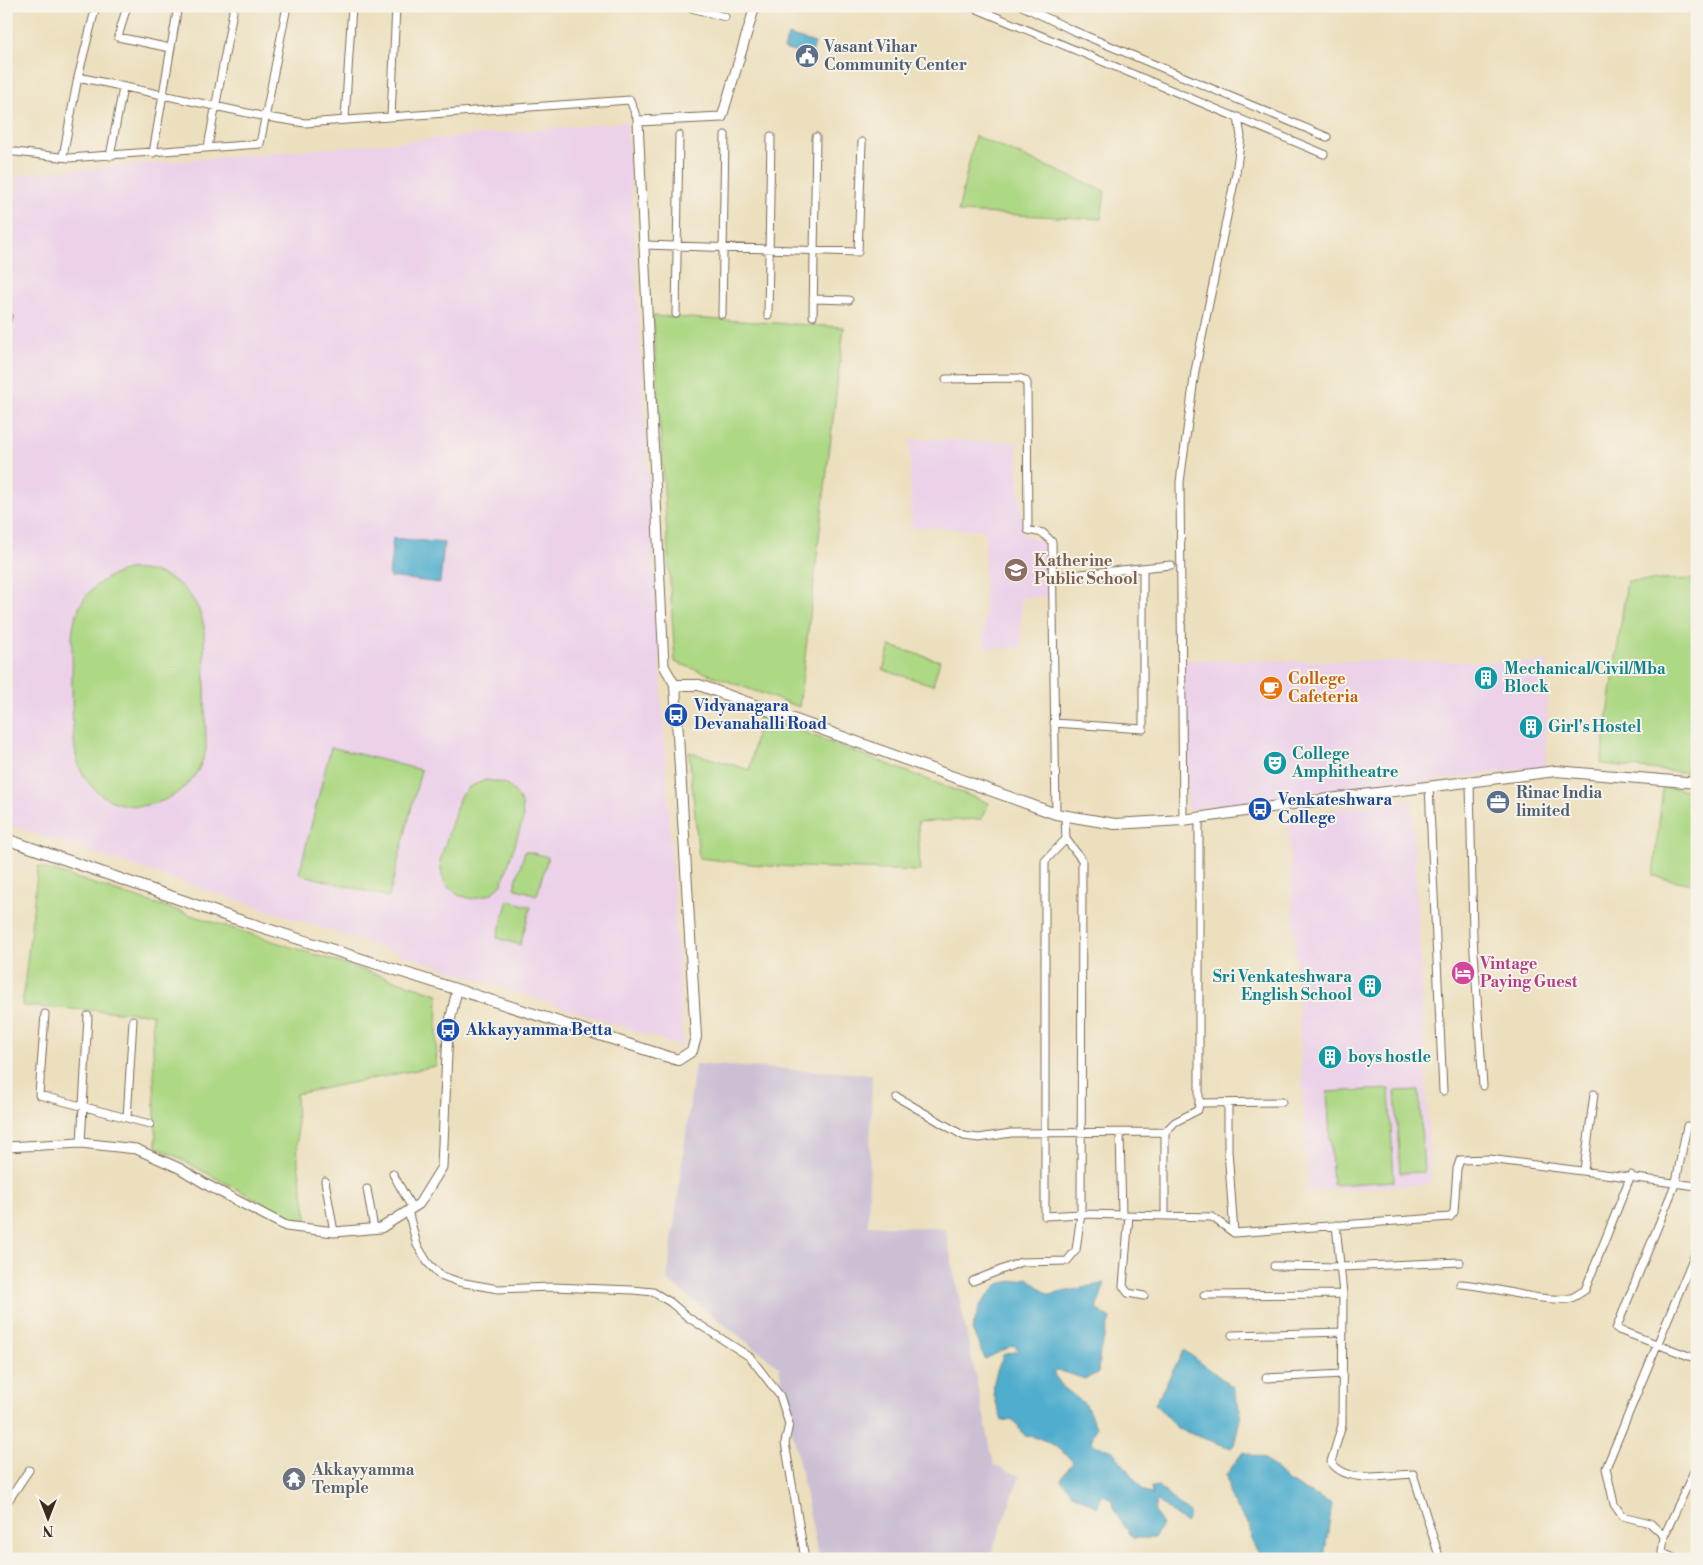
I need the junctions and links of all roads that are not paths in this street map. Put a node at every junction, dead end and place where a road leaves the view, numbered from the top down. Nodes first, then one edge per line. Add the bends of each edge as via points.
1 (96, 6) edge
2 (127, 6) edge
3 (178, 6) edge
4 (234, 6) edge
5 (287, 6) edge
6 (352, 6) edge
7 (396, 6) edge
8 (684, 6) edge
9 (755, 6) edge
10 (970, 6) edge
11 (1022, 6) edge
12 (725, 17) dead end
13 (170, 48) junction
14 (78, 77) junction
15 (123, 88) junction
16 (164, 94) junction
17 (216, 105) junction
18 (266, 117) junction
19 (391, 117) junction
20 (1238, 117) junction
21 (345, 119) junction
22 (638, 121) junction
23 (679, 135) dead end
24 (725, 136) dead end
25 (771, 136) dead end
26 (816, 137) dead end
27 (1328, 137) dead end
28 (862, 142) dead end
29 (208, 146) junction
30 (6, 152) edge
31 (153, 153) junction
32 (1324, 154) dead end
33 (63, 156) junction
34 (110, 156) junction
35 (644, 245) junction
36 (677, 246) junction
37 (723, 248) junction
38 (769, 249) junction
39 (814, 251) junction
40 (813, 299) junction
41 (849, 300) dead end
42 (6, 309) edge
43 (676, 314) dead end
44 (722, 314) dead end
45 (768, 315) dead end
46 (813, 316) dead end
47 (6, 323) edge
48 (946, 379) dead end
49 (1170, 565) dead end
50 (1143, 568) junction
51 (1051, 577) junction
52 (675, 685) junction
53 (1054, 723) junction
54 (1470, 781) junction
55 (1697, 783) edge
56 (1429, 786) junction
57 (1060, 815) junction
58 (1200, 817) junction
59 (1183, 820) junction
60 (6, 839) edge
61 (1066, 839) junction
62 (457, 990) junction
63 (45, 1014) dead end
64 (88, 1016) dead end
65 (132, 1020) dead end
66 (1483, 1086) dead end
67 (1443, 1091) dead end
68 (1594, 1094) dead end
69 (897, 1097) dead end
70 (1228, 1102) junction
71 (1282, 1102) dead end
72 (1199, 1103) junction
73 (83, 1108) junction
74 (127, 1118) junction
75 (150, 1124) dead end
76 (1686, 1126) dead end
77 (1165, 1132) junction
78 (1044, 1133) junction
79 (1082, 1133) junction
80 (1120, 1134) junction
81 (81, 1143) junction
82 (6, 1146) edge
83 (1584, 1170) junction
84 (393, 1174) dead end
85 (1631, 1176) junction
86 (325, 1181) dead end
87 (1676, 1182) junction
88 (1697, 1186) edge
89 (368, 1189) dead end
90 (410, 1210) junction
91 (1081, 1214) junction
92 (1126, 1215) junction
93 (1165, 1216) junction
94 (1336, 1225) junction
95 (374, 1229) junction
96 (334, 1232) junction
97 (1234, 1233) junction
98 (1697, 1249) edge
99 (1460, 1262) dead end
100 (1274, 1266) dead end
101 (1341, 1267) junction
102 (973, 1282) dead end
103 (1460, 1284) dead end
104 (1343, 1294) junction
105 (1204, 1295) dead end
106 (1144, 1296) dead end
107 (1343, 1332) junction
108 (1232, 1335) dead end
109 (1656, 1346) junction
110 (1697, 1359) edge
111 (1343, 1374) junction
112 (1266, 1378) dead end
113 (1697, 1466) edge
114 (29, 1470) dead end
115 (6, 1504) edge
116 (1664, 1536) junction
117 (805, 1559) edge
118 (1440, 1559) edge
119 (1677, 1559) edge

1 - 14 street
2 - 13 street via 118,37
3 - 13 street
4 - 17 street
5 - 18 street
6 - 21 street
7 - 19 street
8 - 12 street
9 - 22 street via 722,117
10 - 20 street
11 - 27 street
13 - 16 street
14 - 15 street
14 - 33 street
15 - 16 street
15 - 34 street
16 - 17 street
16 - 31 street
17 - 18 street
17 - 29 street
18 - 21 street via 305,123
18 - 29 street via 260,144
19 - 21 street
19 - 22 street via 630,100
20 - 32 street
20 - 59 street via 1241,137 1236,173 1195,371 1180,482
22 - 35 street
23 - 36 street
24 - 37 street
25 - 38 street
26 - 39 street
28 - 39 street via 858,252
29 - 31 street
30 - 33 street
31 - 34 street
33 - 34 street
35 - 36 street
35 - 52 street via 664,666
36 - 37 street
36 - 43 street
37 - 38 street
37 - 44 street
38 - 39 street
38 - 45 street
39 - 40 street
40 - 41 street
40 - 46 street
42 - 47 street
48 - 51 street via 1019,378 1026,381 1028,530 1043,534 1052,542
49 - 50 street
50 - 51 street
50 - 53 street via 1143,729
51 - 53 street
52 - 57 main road via 699,685
52 - 62 main road via 696,1037 692,1051 678,1060
53 - 57 street
54 - 55 main road via 1568,771
54 - 56 main road
54 - 66 street via 1473,937
56 - 58 main road
56 - 67 street
57 - 59 main road via 1115,824
57 - 61 street
58 - 59 main road
58 - 72 street
60 - 62 main road via 233,918
61 - 78 street via 1045,861
61 - 79 street via 1082,860
62 - 90 street via 448,1030 442,1167 419,1204
63 - 73 street via 39,1095
64 - 73 street
65 - 74 street
68 - 83 street
69 - 78 street via 964,1136 979,1138 1011,1133
70 - 71 street
70 - 72 street
70 - 97 street
72 - 77 street via 1198,1110 1175,1122
73 - 74 street
73 - 81 street
74 - 75 street
76 - 87 street
77 - 80 street
77 - 93 street
78 - 79 street
78 - 91 street via 1045,1216
79 - 80 street
79 - 91 street
80 - 92 street
81 - 82 street
81 - 96 street via 136,1148 286,1226
83 - 85 street
83 - 94 street via 1490,1159 1460,1160 1454,1212 1450,1217
84 - 90 street
85 - 87 street
85 - 103 street via 1585,1290 1570,1299 1547,1298
86 - 96 street
87 - 88 street
87 - 109 street via 1616,1329
89 - 95 street
90 - 95 street
90 - 117 street via 417,1245 440,1275 498,1289 653,1292 750,1357 780,1396 789,1424 785,1443
91 - 92 street
91 - 102 street via 1076,1250 1066,1261 1021,1262
92 - 93 street
92 - 106 street via 1124,1286 1128,1293
93 - 97 street via 1212,1217
94 - 97 street
94 - 101 street
95 - 96 street
98 - 109 street
99 - 101 street
100 - 101 street
101 - 104 street
104 - 105 street
104 - 107 street
107 - 108 street
107 - 111 street
109 - 110 street
109 - 116 street via 1606,1468 1614,1504 1622,1516 1650,1524
111 - 112 street
111 - 118 street via 1342,1425 1331,1462 1337,1470 1350,1476 1414,1474
113 - 116 street
114 - 115 street
116 - 119 street via 1662,1553

